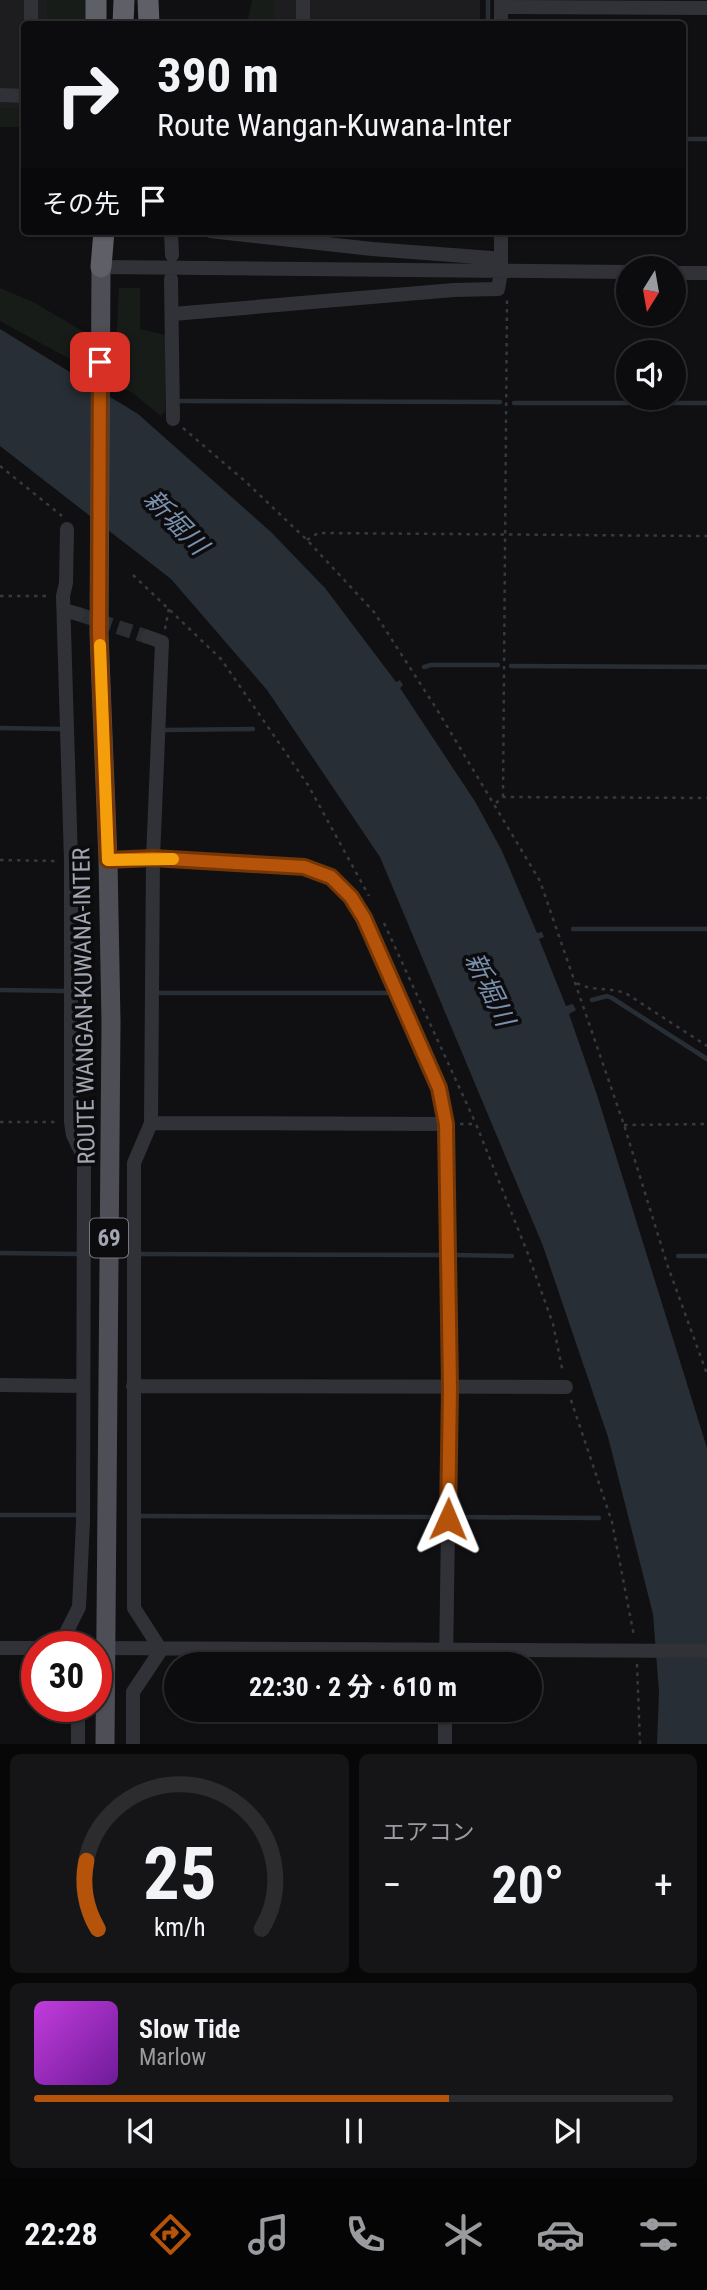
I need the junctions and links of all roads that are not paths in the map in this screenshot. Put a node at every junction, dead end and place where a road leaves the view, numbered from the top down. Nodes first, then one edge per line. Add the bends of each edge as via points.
1 (31, 0) edge
2 (96, 0) edge
3 (111, 0) edge
4 (124, 0) edge
5 (135, 0) edge
6 (148, 0) edge
7 (303, 0) edge
8 (501, 4) edge
9 (707, 8) edge
10 (31, 21) edge
11 (96, 21) edge
12 (110, 21) edge
13 (123, 21) edge
14 (135, 21) edge
15 (149, 21) edge
16 (303, 21) edge
17 (0, 95) edge
18 (21, 96) edge
19 (104, 235) edge
20 (172, 235) edge
21 (246, 235) edge
22 (501, 235) edge
23 (172, 255) dead end
24 (101, 267) junction
25 (501, 272) junction
26 (616, 272) edge
27 (686, 273) edge
28 (707, 273) edge
29 (172, 279) dead end
30 (173, 314) junction
31 (173, 419) road end
32 (67, 529) road end
33 (155, 639) road end
34 (153, 858) junction
35 (108, 860) junction
36 (151, 1123) junction
37 (446, 1124) junction
38 (0, 1385) edge
39 (83, 1386) junction
40 (133, 1386) junction
41 (566, 1387) road end
42 (450, 1388) junction
43 (67, 1631) edge
44 (101, 1631) edge
45 (0, 1648) edge
46 (21, 1648) edge
47 (112, 1648) edge
48 (161, 1650) junction
49 (707, 1651) edge
50 (242, 1652) edge
51 (446, 1652) edge
52 (542, 1654) edge
53 (78, 1722) edge
54 (104, 1722) edge
55 (445, 1722) edge
56 (78, 1744) edge
57 (105, 1744) edge
58 (133, 1744) edge
59 (445, 1744) edge

1 - 10 street
2 - 11 highway
3 - 12 highway
4 - 13 highway
5 - 14 highway
6 - 15 highway
7 - 16 street
8 - 9 street
17 - 18 street
19 - 24 highway, 69
20 - 23 street
21 - 25 street via 492,258
22 - 25 street
24 - 25 street
24 - 35 main road, ROUTE WANGAN-KUWANA-INTER / 69 via 99,633
25 - 26 street
25 - 30 street via 498,289
27 - 28 street
29 - 30 street
30 - 31 street
32 - 39 street via 71,1122 84,1158
33 - 34 street
34 - 35 street
34 - 36 street
34 - 37 street via 304,867 331,877 364,918 439,1088
35 - 44 main road, ROUTE WANGAN-KUWANA-INTER / 69 via 111,1175
36 - 37 street
36 - 40 street via 134,1163
37 - 42 street
38 - 39 street
39 - 43 street via 79,1607
40 - 42 street
40 - 48 street via 134,1608
41 - 42 street
42 - 51 street
45 - 46 street
47 - 48 street
48 - 50 street
48 - 58 street via 133,1692
49 - 52 street
53 - 56 street
54 - 57 main road, ROUTE WANGAN-KUWANA-INTER / 69
55 - 59 street

